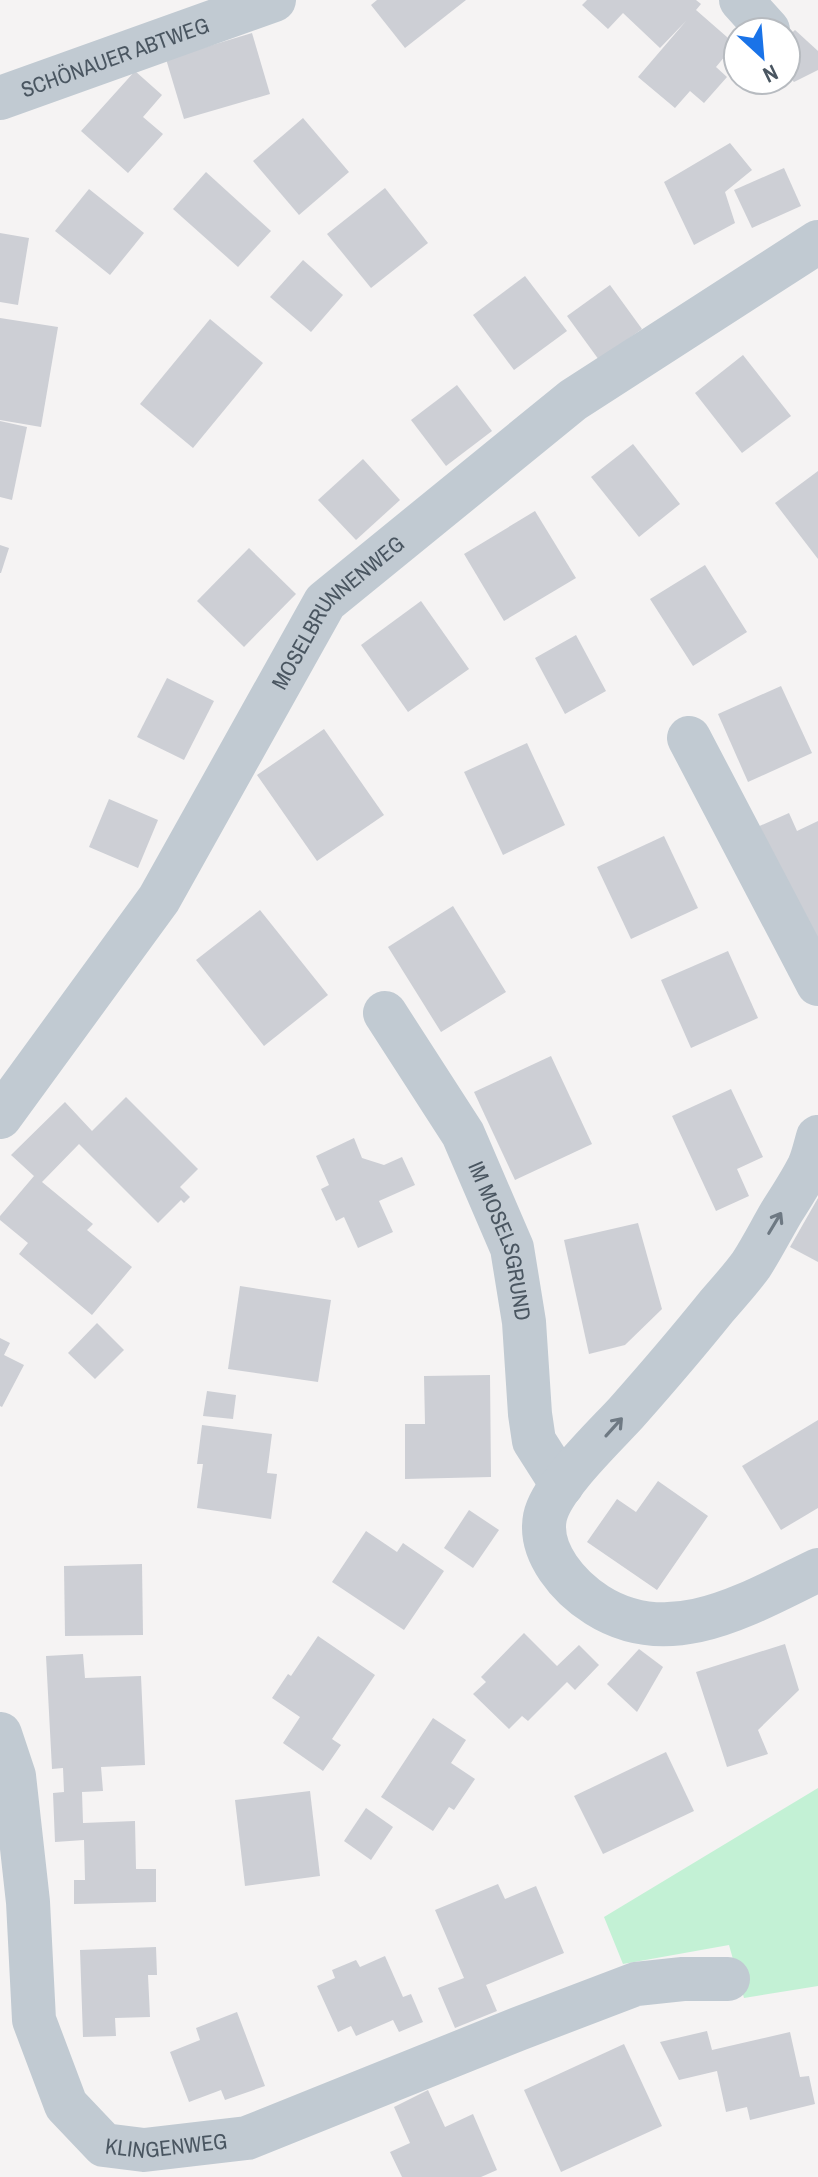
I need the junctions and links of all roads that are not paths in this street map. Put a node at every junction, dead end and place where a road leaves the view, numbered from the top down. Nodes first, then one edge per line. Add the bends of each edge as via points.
1 (274, 0) edge
2 (0, 98) edge
3 (818, 242) edge
4 (689, 738) dead end
5 (818, 984) edge
6 (385, 1013) dead end
7 (0, 1117) edge
8 (818, 1137) edge
9 (562, 1485) junction
10 (818, 1570) edge
11 (0, 1734) edge
12 (728, 1979) dead end

1 - 2 street, SCHÖNAUER ABTWEG
3 - 7 street, MOSELBRUNNENWEG via 573,400 325,602 159,899
4 - 5 street
6 - 9 street, IM MOSELSGRUND via 463,1134 512,1248 534,1441
9 -> 8 street via 750,1266 810,1164
9 - 10 street via 543,1527 556,1565 585,1597 645,1625 697,1622
11 - 12 street, KLINGENWEG via 14,1776 34,2020 66,2105 104,2145 144,2150 247,2138 636,1984

